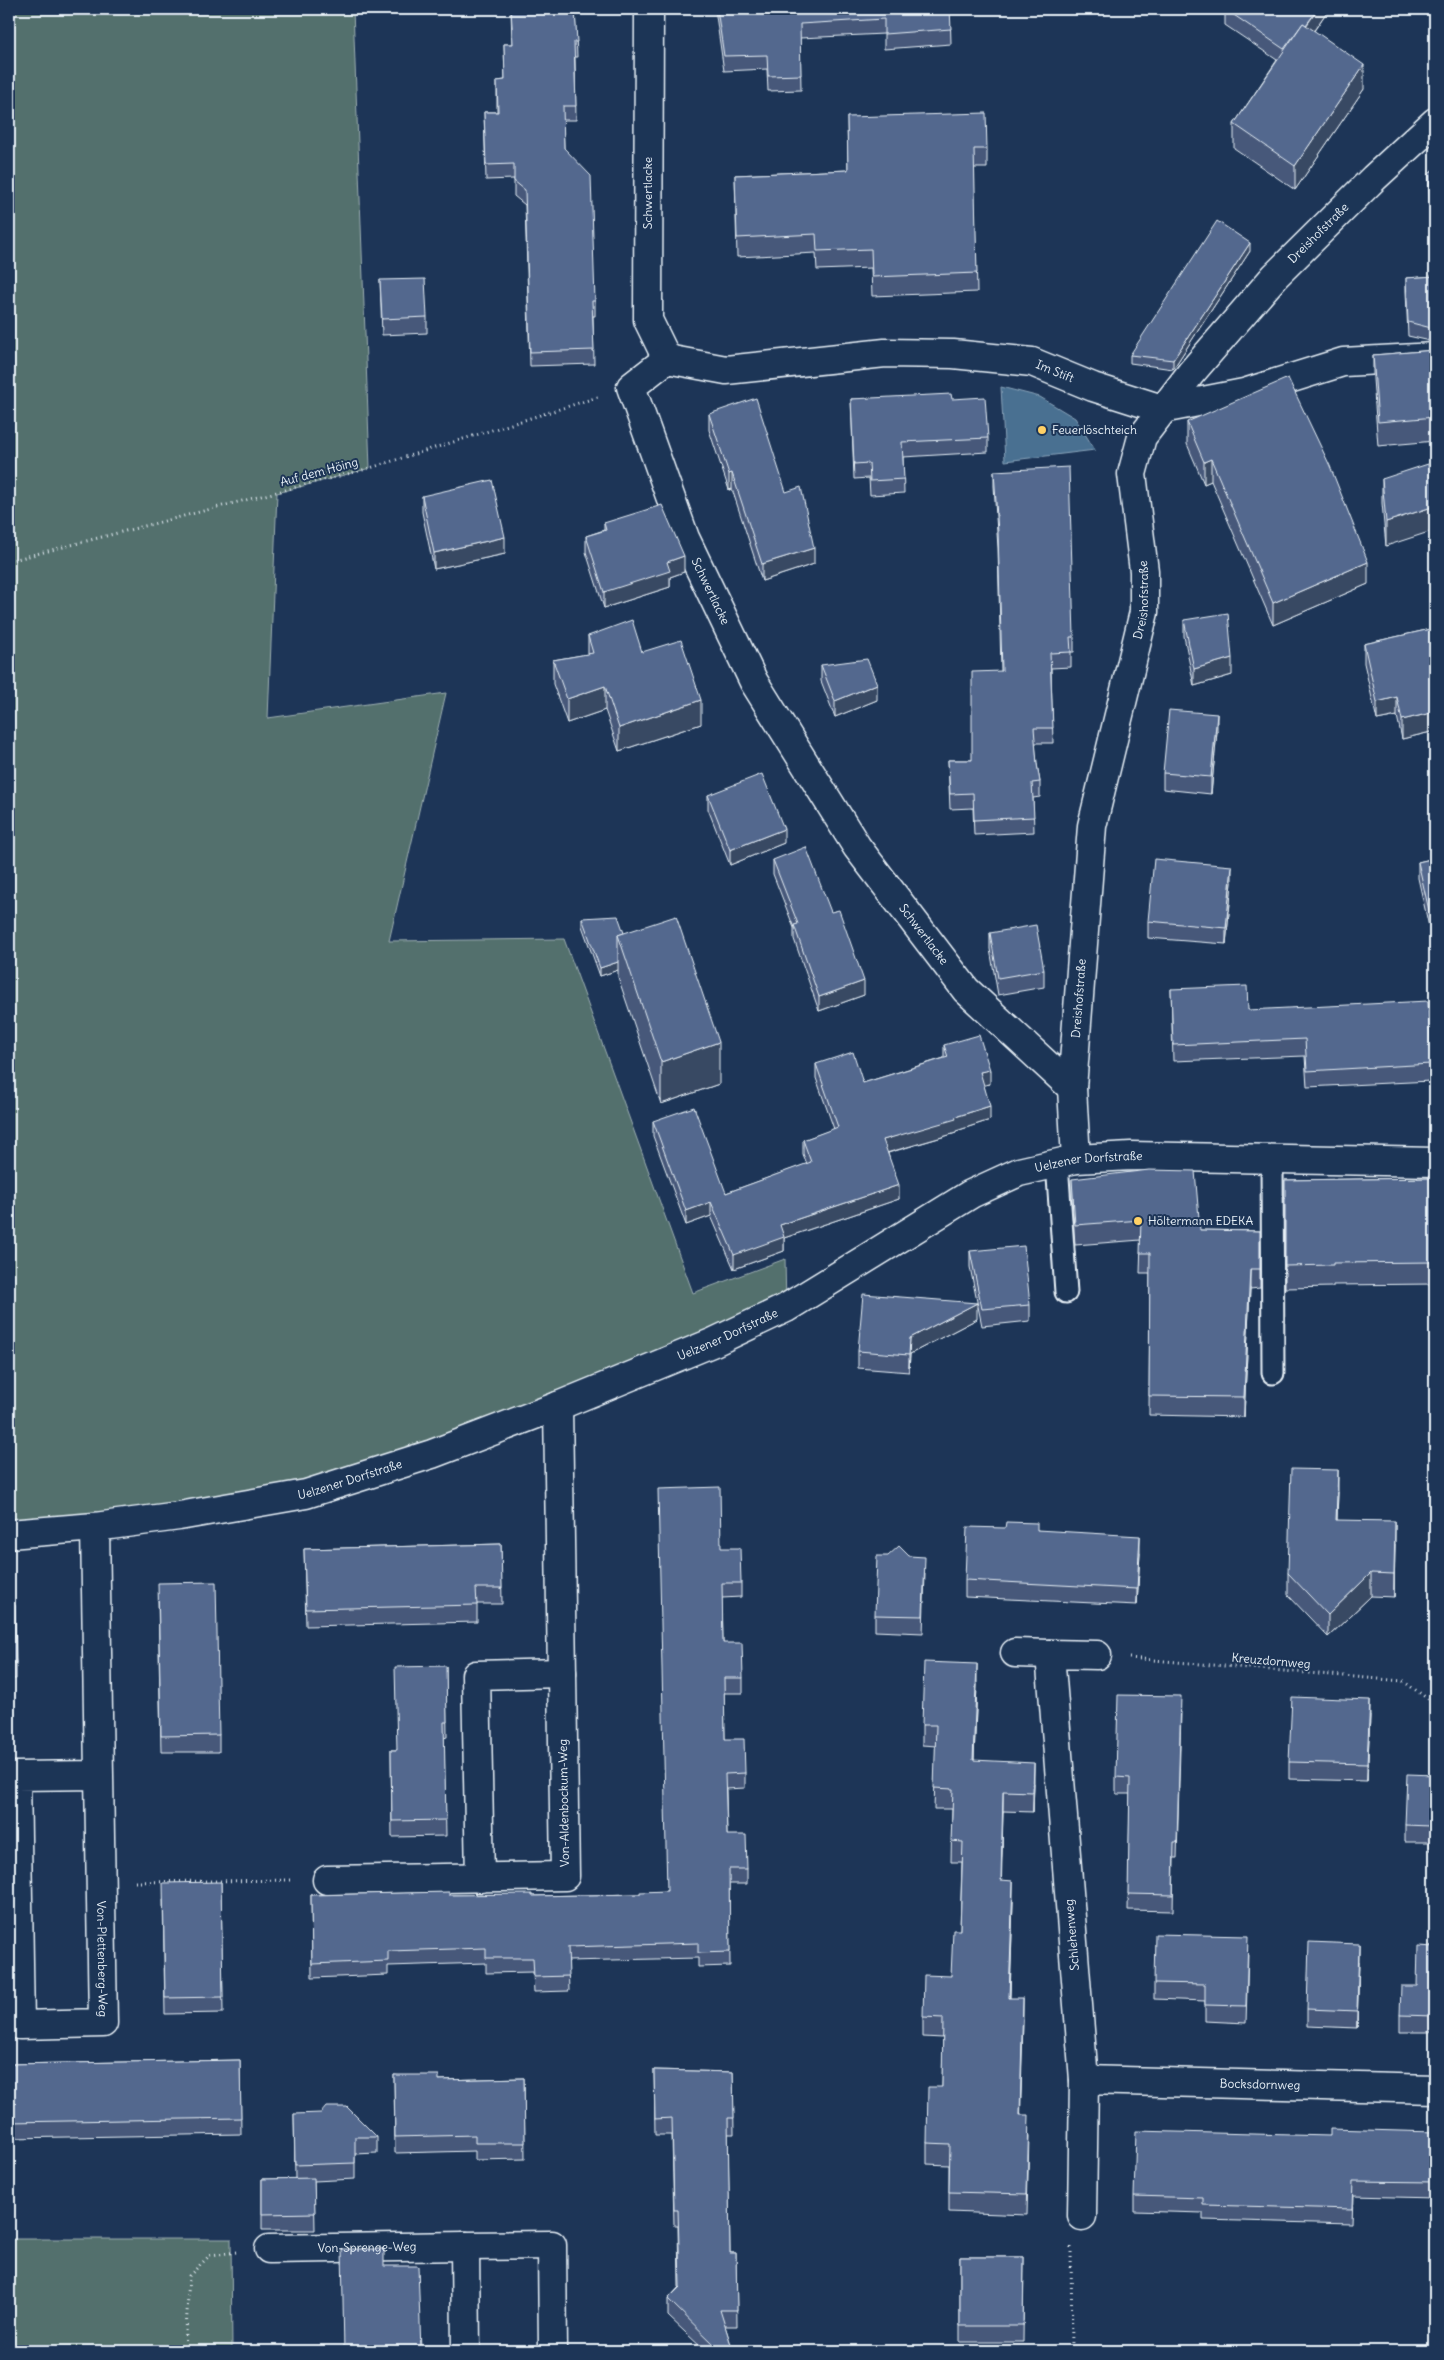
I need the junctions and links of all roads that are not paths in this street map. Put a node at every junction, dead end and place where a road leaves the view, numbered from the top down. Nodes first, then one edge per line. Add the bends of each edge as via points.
1 (649, 9) edge
2 (1435, 122) edge
3 (1435, 357) edge
4 (667, 359) junction
5 (1162, 410) junction
6 (1072, 1088) junction
7 (1272, 1158) junction
8 (1066, 1161) junction
9 (1435, 1162) edge
10 (1066, 1292) dead end
11 (1273, 1374) dead end
12 (558, 1406) junction
13 (95, 1527) junction
14 (9, 1534) edge
15 (1015, 1653) dead end
16 (1050, 1654) junction
17 (1097, 1655) road end
18 (562, 1674) junction
19 (99, 1775) junction
20 (13, 1776) edge
21 (480, 1878) junction
22 (327, 1880) road end
23 (1084, 2080) junction
24 (1435, 2089) edge
25 (1082, 2216) road end
26 (465, 2246) junction
27 (269, 2249) road end
28 (466, 2351) edge
29 (553, 2351) edge

1 - 4 street, Schwertlacke via 648,320
2 - 5 street, Dreishofstraße via 1275,276
3 - 5 street, Im Stift via 1343,362 1244,393
4 - 5 street, Im Stift via 726,370 885,352 1032,362 1093,388
4 - 6 street, Schwertlacke via 631,387 685,538 754,682 857,847 966,990
5 - 6 street, Dreishofstraße via 1142,437 1132,474 1144,571 1144,612 1092,826
6 - 8 street, Dreishofstraße
7 - 8 street, Uelzener Dorfstraße via 1131,1156
7 - 9 street, Uelzener Dorfstraße
7 - 11 lane
8 - 10 lane
8 - 12 street, Uelzener Dorfstraße via 1019,1172 971,1194 786,1308 714,1342
12 - 13 street, Uelzener Dorfstraße via 432,1454 306,1494
12 - 18 street, Von-Aldenbockum-Weg
13 - 14 street, Uelzener Dorfstraße
13 - 19 street, Von-Plettenberg-Weg
15 - 16 street
16 - 17 street
16 - 23 street, Schlehenweg
18 - 21 street, Von-Aldenbockum-Weg via 566,1876
18 - 21 street via 476,1675
19 - 20 street, Von-Plettenberg-Weg
19 - 20 street, Von-Plettenberg-Weg via 103,2023 20,2024
21 - 22 street, Von-Aldenbockum-Weg
23 - 24 street, Bocksdornweg
23 - 25 street, Schlehenweg
26 - 27 street, Von-Sprenge-Weg
26 - 28 street
26 - 29 street, Von-Sprenge-Weg via 552,2245

